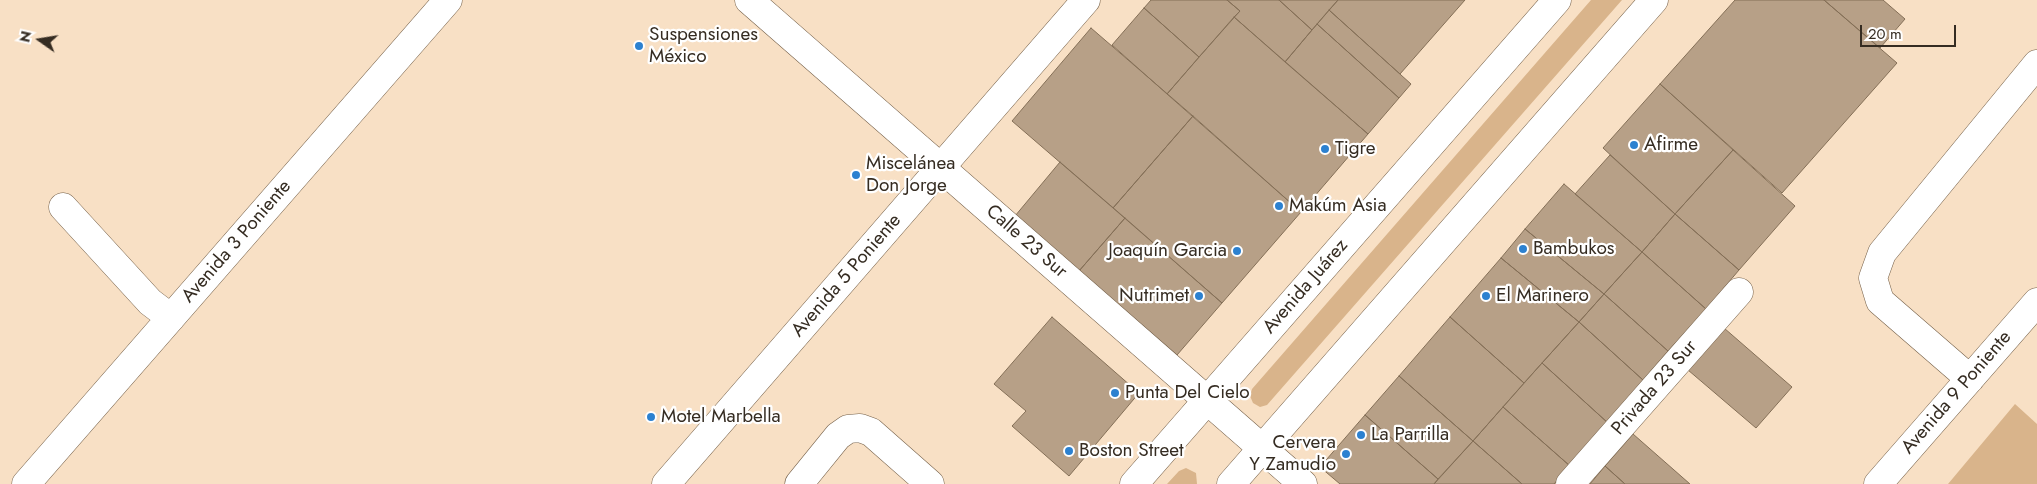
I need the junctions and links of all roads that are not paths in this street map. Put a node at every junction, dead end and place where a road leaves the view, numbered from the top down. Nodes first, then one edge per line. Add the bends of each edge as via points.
1 (448, 0) edge
2 (748, 0) edge
3 (1086, 0) edge
4 (1557, 0) edge
5 (1654, 0) edge
6 (2037, 64) edge
7 (941, 168) junction
8 (63, 207) dead end
9 (1739, 292) dead end
10 (2037, 302) edge
11 (171, 318) junction
12 (1970, 379) junction
13 (1208, 400) junction
14 (1262, 448) junction
15 (26, 484) edge
16 (666, 484) edge
17 (799, 484) edge
18 (930, 484) edge
19 (1134, 484) edge
20 (1231, 484) edge
21 (1303, 484) edge
22 (1570, 484) edge
23 (1878, 484) edge

1 - 11 main road, Avenida 3 Poniente
2 - 7 main road, Calle 23 Sur
3 - 7 main road, Avenida 5 Poniente
4 - 13 main road, Avenida Juárez
5 - 14 main road
6 - 12 main road via 1882,253 1873,278 1880,301
7 - 13 main road, Calle 23 Sur
7 - 16 main road, Avenida 5 Poniente
8 - 11 main road via 150,302
9 - 22 main road, Privada 23 Sur
10 - 12 main road, Avenida 9 Poniente
11 - 15 main road, Avenida 3 Poniente
12 - 23 main road, Avenida 9 Poniente
13 - 14 main road, Calle 23 Sur
13 - 19 main road, Avenida Juárez
14 - 20 main road
14 - 21 main road, Calle 23 Sur
17 - 18 main road via 838,436 848,429 860,428 871,432

